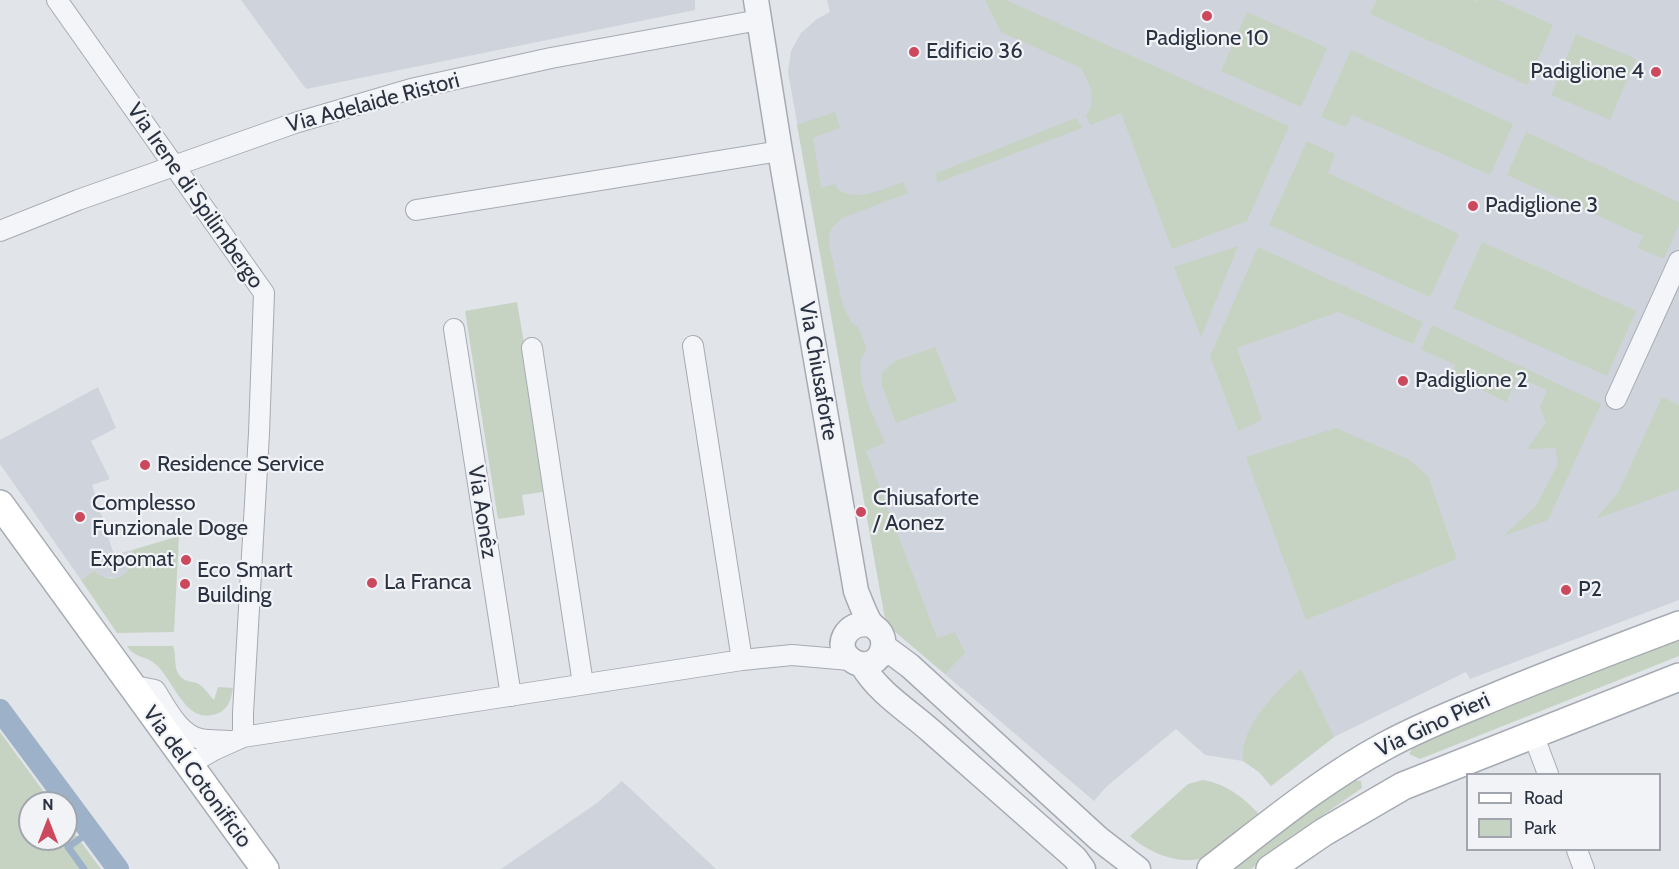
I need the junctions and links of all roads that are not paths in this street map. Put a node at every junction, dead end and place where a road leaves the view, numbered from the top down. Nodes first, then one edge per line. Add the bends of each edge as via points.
1 (57, 0) edge
2 (758, 10) edge
3 (780, 150) junction
4 (174, 166) junction
5 (416, 210) dead end
6 (0, 231) edge
7 (1679, 261) edge
8 (454, 328) dead end
9 (693, 346) dead end
10 (532, 348) dead end
11 (1616, 399) dead end
12 (0, 504) edge
13 (856, 591) junction
14 (1679, 625) edge
15 (877, 636) junction
16 (851, 649) junction
17 (742, 660) junction
18 (1679, 677) edge
19 (583, 684) junction
20 (130, 685) junction
21 (511, 696) junction
22 (1533, 734) junction
23 (238, 739) junction
24 (990, 740) junction
25 (1384, 746) junction
26 (1357, 762) junction
27 (968, 764) junction
28 (188, 765) junction
29 (1548, 773) edge
30 (1403, 786) junction
31 (1376, 801) junction
32 (1578, 851) edge
33 (264, 869) edge
34 (1083, 869) edge
35 (1138, 869) edge
36 (1211, 869) edge
37 (1270, 869) edge
38 (1584, 869) edge

1 - 4 street, Via Irene di Spilimbergo
2 - 3 street, Via Chiusaforte
2 - 4 street, Via Adelaide Ristori via 411,89 295,123
3 - 5 street
3 - 13 street, Via Chiusaforte
4 - 6 street, Via Adelaide Ristori
4 - 23 street, Via Irene di Spilimbergo via 264,293 243,713
7 - 11 street
8 - 21 street, Via Aonêz
9 - 17 street
10 - 19 street
12 - 20 main road, Via del Cotonificio
13 - 15 street, Via Chiusaforte
13 - 16 street, Via Chiusaforte
14 - 25 main road, Via Gino Pieri via 1503,693
15 - 16 street via 859,624
15 - 16 street via 880,656 875,661
15 - 24 street
16 - 17 street via 811,648 792,655
16 - 27 street via 884,692
17 - 19 street
18 - 22 main road, Via Gino Pieri
19 - 21 street
20 - 23 street, Via del Cotonificio via 155,690 181,727 194,737
20 - 28 main road, Via del Cotonificio
21 - 23 street
22 - 29 street
22 - 30 main road, Via Gino Pieri
23 - 28 street
24 - 27 street
24 - 35 street via 1099,839
25 - 26 main road, Via Gino Pieri
25 - 30 main road
26 - 31 main road
26 - 36 main road, Via Gino Pieri
27 - 34 street
28 - 33 main road, Via del Cotonificio
30 - 31 main road, Via Gino Pieri
31 - 37 main road, Via Gino Pieri
32 - 38 street

